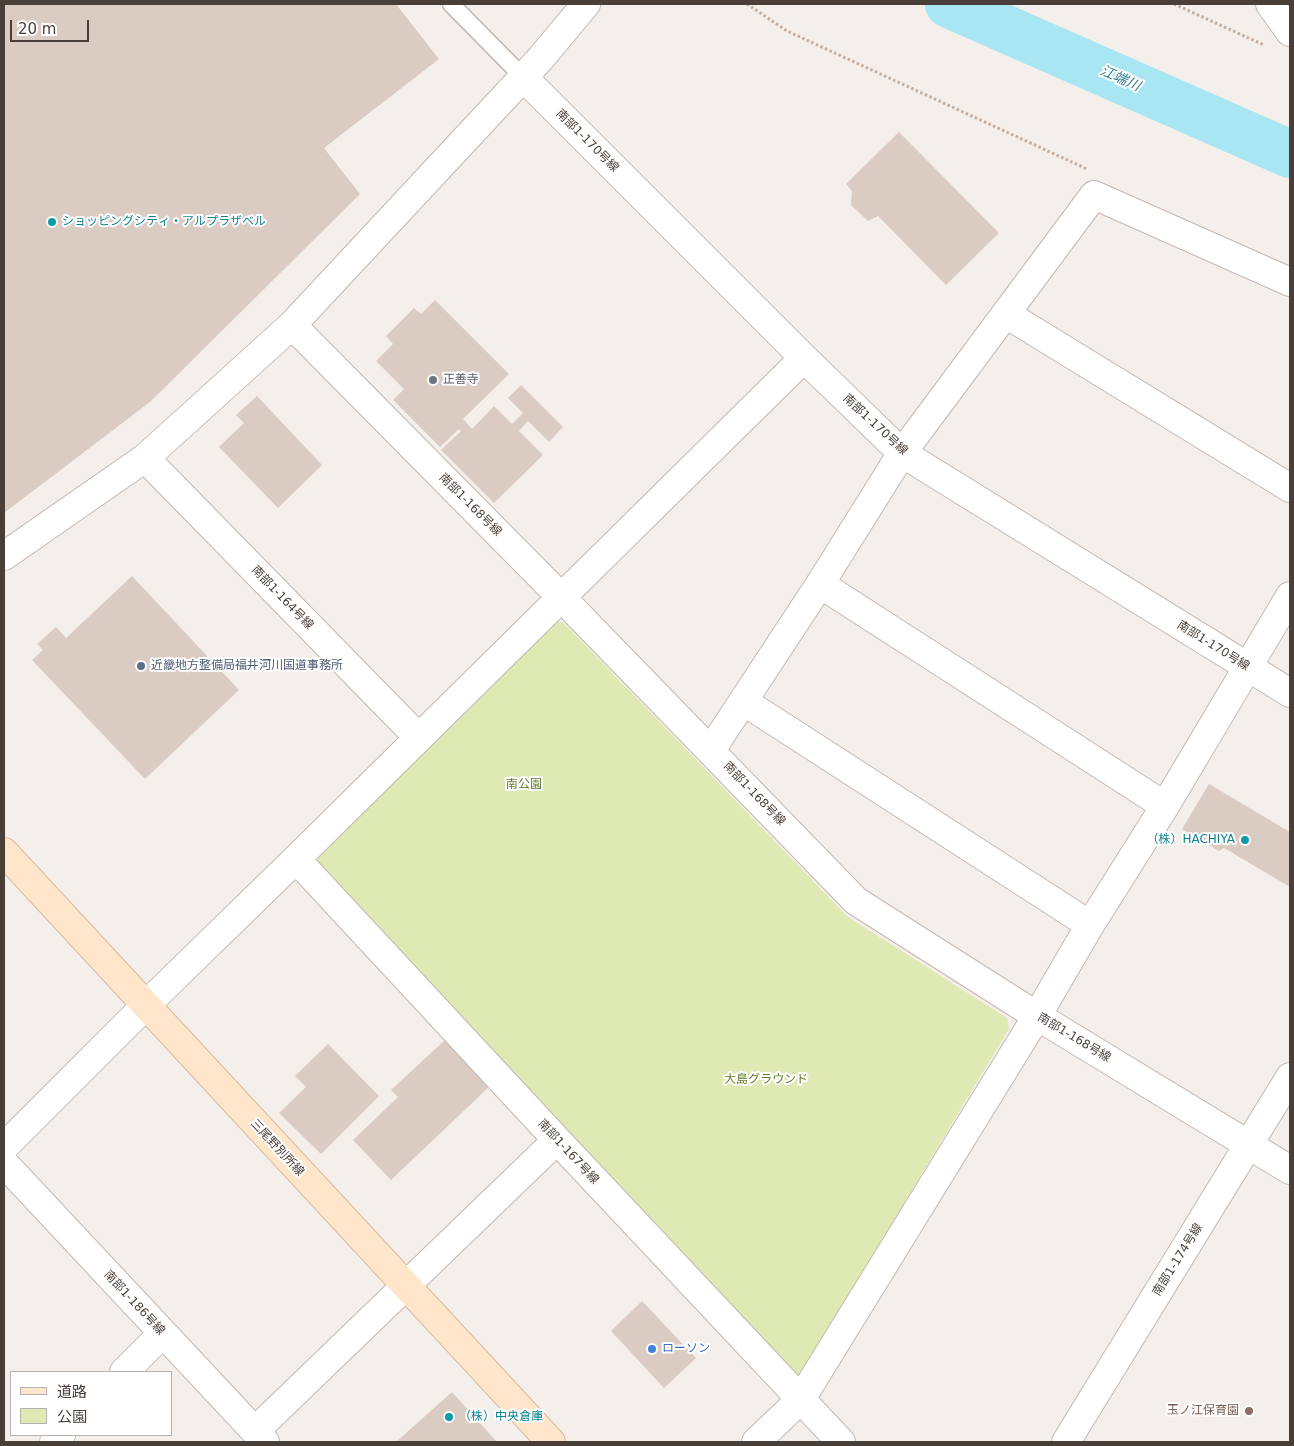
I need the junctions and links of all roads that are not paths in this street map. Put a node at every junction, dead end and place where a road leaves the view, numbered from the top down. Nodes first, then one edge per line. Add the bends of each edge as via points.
1 (451, 4) edge
2 (586, 4) edge
3 (1270, 4) edge
4 (1281, 40) edge
5 (523, 77) junction
6 (1290, 282) edge
7 (1006, 314) junction
8 (292, 325) junction
9 (804, 358) junction
10 (902, 453) junction
11 (145, 458) junction
12 (1290, 488) edge
13 (4, 556) edge
14 (820, 584) junction
15 (1290, 596) edge
16 (561, 597) junction
17 (1248, 667) junction
18 (1290, 694) edge
19 (743, 701) junction
20 (419, 738) junction
21 (711, 750) junction
22 (1165, 806) junction
23 (4, 852) edge
24 (296, 859) junction
25 (1090, 925) junction
26 (145, 1006) junction
27 (1037, 1016) junction
28 (1290, 1077) edge
29 (556, 1140) junction
30 (1249, 1144) junction
31 (4, 1147) edge
32 (4, 1163) edge
33 (1290, 1170) edge
34 (406, 1287) junction
35 (163, 1333) junction
36 (125, 1371) edge
37 (801, 1399) junction
38 (260, 1437) edge
39 (550, 1442) edge
40 (756, 1442) edge
41 (841, 1442) edge
42 (1066, 1442) edge

1 - 5 lane
2 - 5 street
3 - 4 street
5 - 8 street
5 - 9 street, 南部1-170号線
6 - 7 street via 1094,195
7 - 10 street
7 - 12 street
8 - 11 street
8 - 16 street, 南部1-168号線
9 - 10 street, 南部1-170号線
9 - 16 street
10 - 14 street
10 - 17 street, 南部1-170号線
11 - 13 street
11 - 20 street, 南部1-164号線
14 - 19 street
14 - 22 street
15 - 17 street
16 - 20 street
16 - 21 street, 南部1-168号線
17 - 18 street, 南部1-170号線
17 - 22 street
19 - 21 street
19 - 25 street
20 - 24 street
21 - 27 street, 南部1-168号線 via 856,901
22 - 25 street
23 - 26 main road, 三尾野別所線
24 - 26 street
24 - 29 street, 南部1-167号線
25 - 27 street
26 - 31 street
26 - 34 main road, 三尾野別所線
27 - 30 street, 南部1-168号線
27 - 37 street
28 - 30 street, 南部1-174号線
29 - 34 street
29 - 37 street, 南部1-167号線
30 - 33 street, 南部1-168号線
30 - 42 street, 南部1-174号線
32 - 35 street, 南部1-186号線
34 - 38 street
34 - 39 main road, 三尾野別所線
35 - 36 street
35 - 38 street, 南部1-186号線
37 - 40 street
37 - 41 street, 南部1-167号線

